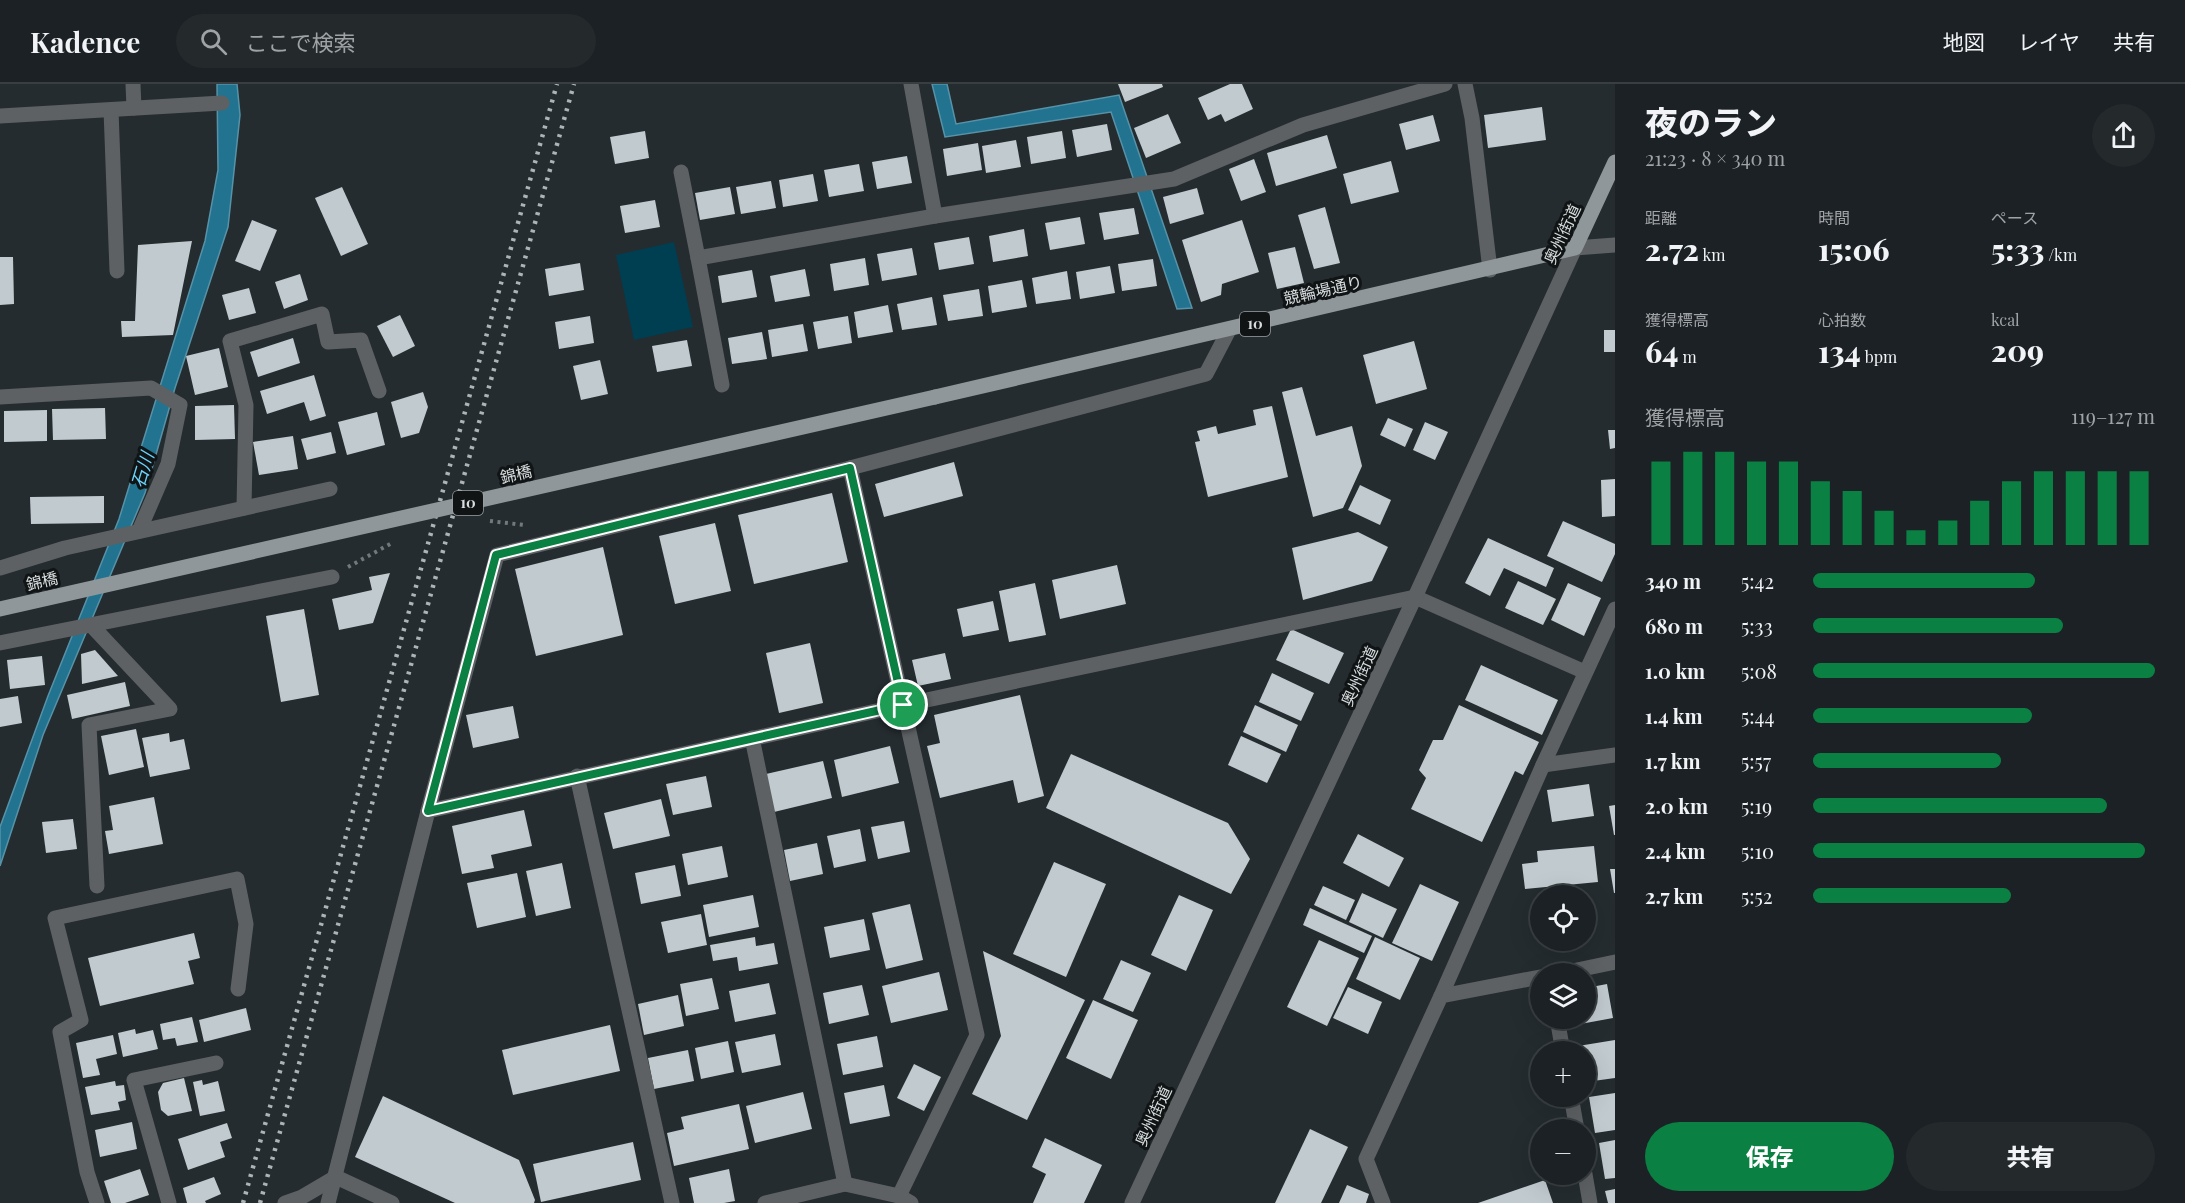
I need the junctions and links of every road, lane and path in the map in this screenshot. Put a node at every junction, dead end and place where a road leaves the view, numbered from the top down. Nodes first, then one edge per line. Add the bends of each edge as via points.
1 (133, 84) edge
2 (911, 84) edge
3 (1445, 84) edge
4 (1465, 84) edge
5 (222, 103) dead end
6 (134, 108) junction
7 (111, 110) junction
8 (0, 116) edge
9 (1615, 162) edge
10 (681, 172) dead end
11 (935, 216) junction
12 (1615, 246) edge
13 (1575, 248) junction
14 (698, 258) junction
15 (1490, 270) junction
16 (117, 272) dead end
17 (1229, 330) junction
18 (722, 385) dead end
19 (380, 391) dead end
20 (935, 397) joint
21 (0, 398) edge
22 (850, 468) junction
23 (330, 489) dead end
24 (244, 508) junction
25 (490, 521) dead end
26 (531, 526) dead end
27 (139, 531) junction
28 (393, 542) dead end
29 (0, 568) edge
30 (332, 577) joint
31 (1415, 597) junction
32 (0, 609) edge
33 (1615, 609) edge
34 (92, 626) junction
35 (0, 643) edge
36 (1585, 672) junction
37 (903, 705) junction
38 (752, 738) junction
39 (1615, 755) edge
40 (1543, 765) junction
41 (577, 776) junction
42 (428, 811) junction
43 (97, 886) dead end
44 (1615, 962) edge
45 (1596, 966) edge
46 (1530, 979) edge
47 (238, 989) dead end
48 (1441, 996) junction
49 (216, 1063) dead end
50 (336, 1177) junction
51 (845, 1184) junction
52 (1587, 1185) edge
53 (905, 1200) edge
54 (97, 1203) edge
55 (169, 1203) edge
56 (285, 1203) edge
57 (328, 1203) edge
58 (392, 1203) edge
59 (672, 1203) edge
60 (765, 1203) edge
61 (1132, 1203) edge
62 (1383, 1203) edge
63 (1590, 1203) edge

1 - 6 street
2 - 11 street
3 - 11 street via 1303,125 1174,179
4 - 15 street
5 - 6 street
6 - 7 street
7 - 8 street
7 - 16 street
9 - 13 main road, 奥州街道
10 - 14 street
11 - 14 street
12 - 13 street, 競輪場通り
13 - 15 main road, 競輪場通り / 10
13 - 31 street, 奥州街道
14 - 18 street
15 - 17 main road, 競輪場通り / 10
17 - 20 main road, 競輪場通り / 10
17 - 22 street via 1206,374
19 - 24 street via 361,340 328,342 322,314 230,341 246,405
20 - 32 main road, 錦橋 / 10, bridge
21 - 27 street via 151,388 180,405 168,464
22 - 37 street
22 - 42 street via 496,555
23 - 24 street
24 - 27 street
25 - 26 path
27 - 29 street
28 - 30 path
30 - 34 street
31 - 36 street
31 - 37 street
31 - 61 street, 奥州街道
33 - 36 street
34 - 35 street
34 - 43 street via 170,709 89,725
36 - 40 street
37 - 38 street
37 - 53 street via 977,1035
38 - 41 street
38 - 51 street
39 - 40 street
40 - 48 street
41 - 42 street
41 - 59 street
42 - 50 street
44 - 45 street
46 - 48 street
47 - 54 street via 246,924 237,879 56,918 81,1020 60,1032 87,1172
48 - 62 street via 1366,1159
49 - 55 street via 134,1080
50 - 56 street
50 - 57 street
50 - 58 street
51 - 53 street
51 - 60 street
52 - 63 street

